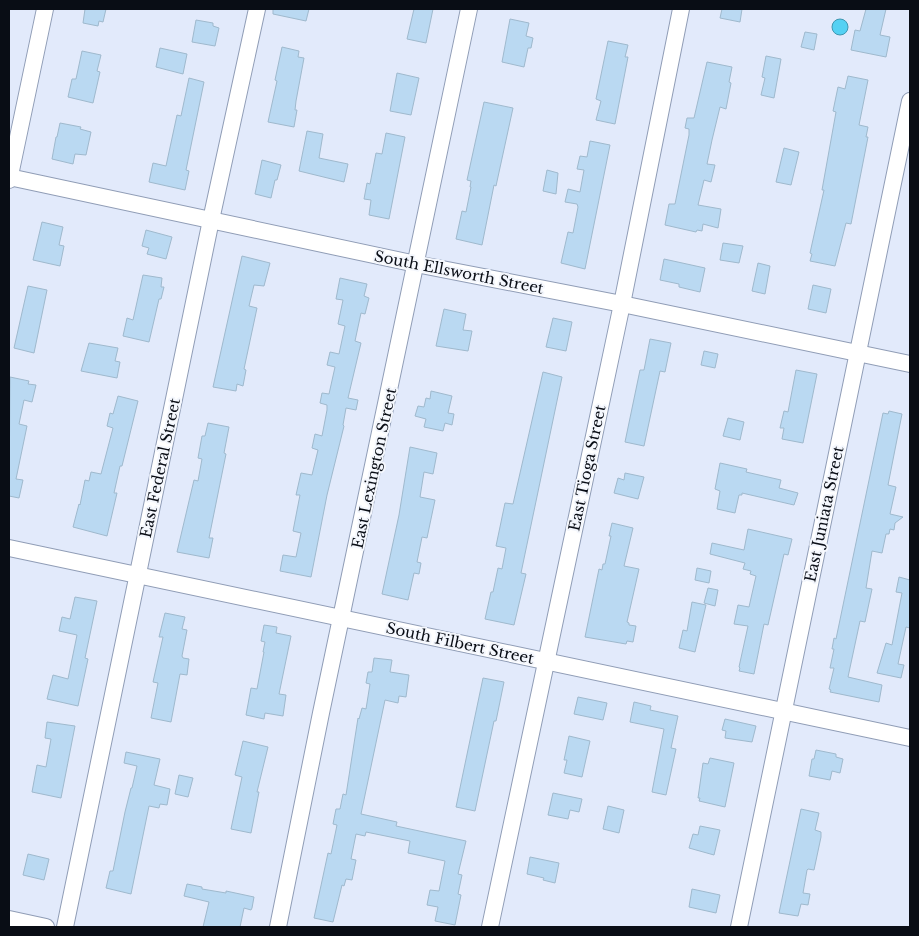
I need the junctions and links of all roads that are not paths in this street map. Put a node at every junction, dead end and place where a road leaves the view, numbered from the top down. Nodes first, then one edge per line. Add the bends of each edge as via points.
1 (45, 9) edge
2 (257, 9) edge
3 (469, 9) edge
4 (681, 9) edge
5 (910, 101) edge
6 (9, 178) edge
7 (211, 220) junction
8 (416, 264) junction
9 (622, 304) junction
10 (858, 353) junction
11 (910, 364) edge
12 (9, 548) edge
13 (138, 575) junction
14 (342, 617) junction
15 (545, 661) junction
16 (784, 711) junction
17 (910, 738) edge
18 (9, 919) edge
19 (46, 927) edge
20 (65, 927) edge
21 (278, 927) edge
22 (490, 927) edge
23 (739, 927) edge

1 - 6 street
2 - 7 street, East Federal Street
3 - 8 street, East Lexington Street
4 - 9 street, East Tioga Street
5 - 10 street, East Juniata Street
6 - 7 street, South Ellsworth Street
7 - 8 street, South Ellsworth Street
7 - 13 street, East Federal Street
8 - 9 street, South Ellsworth Street
8 - 14 street, East Lexington Street
9 - 10 street, South Ellsworth Street
9 - 15 street, East Tioga Street
10 - 11 street, South Ellsworth Street
10 - 16 street, East Juniata Street
12 - 13 street, South Filbert Street
13 - 14 street, South Filbert Street
13 - 20 street, East Federal Street
14 - 15 street, South Filbert Street
14 - 21 street, East Lexington Street
15 - 16 street, South Filbert Street
15 - 22 street, East Tioga Street
16 - 17 street, South Filbert Street
16 - 23 street, East Juniata Street
18 - 19 street

